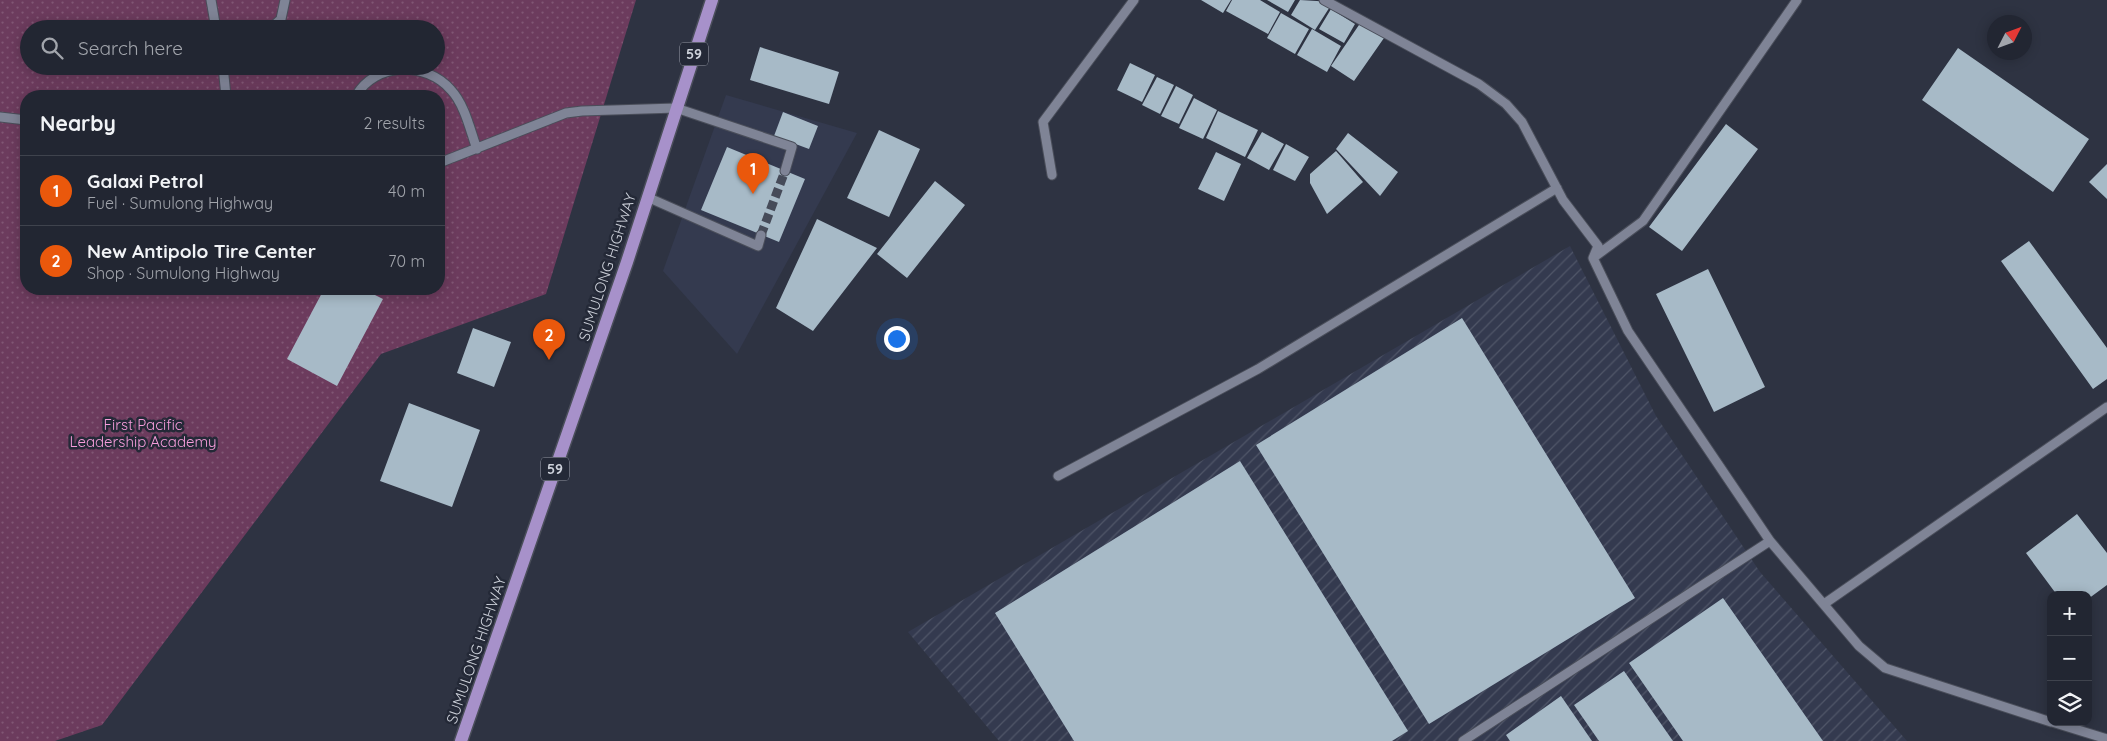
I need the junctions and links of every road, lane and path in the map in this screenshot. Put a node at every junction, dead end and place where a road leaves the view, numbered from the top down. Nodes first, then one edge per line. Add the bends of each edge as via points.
1 (210, 0) edge
2 (285, 0) edge
3 (712, 0) edge
4 (1134, 0) edge
5 (1324, 0) edge
6 (1797, 0) edge
7 (214, 20) edge
8 (280, 20) edge
9 (224, 75) edge
10 (378, 75) edge
11 (430, 75) edge
12 (225, 90) edge
13 (361, 90) edge
14 (676, 108) junction
15 (0, 116) edge
16 (20, 119) edge
17 (477, 149) junction
18 (445, 161) edge
19 (785, 171) tunnel mouth
20 (1052, 175) dead end
21 (1557, 188) junction
22 (647, 197) junction
23 (761, 235) dead end
24 (1593, 258) junction
25 (2107, 407) edge
26 (1058, 476) dead end
27 (1770, 541) junction
28 (1824, 604) junction
29 (2047, 721) edge
30 (2064, 726) edge
31 (2107, 739) edge
32 (461, 741) edge
33 (1463, 741) edge

1 - 7 street
2 - 8 street
3 - 14 main road, SUMULONG HIGHWAY / 59
4 - 20 street via 1043,122
5 - 21 street via 1479,84 1506,104 1522,122
6 - 24 street via 1643,221
9 - 12 street
10 - 13 street
11 - 17 street via 452,91
14 - 17 street via 566,113
14 - 19 street via 792,147
14 - 22 main road, SUMULONG HIGHWAY / 59
15 - 16 street
17 - 18 street
21 - 24 street via 1598,246
21 - 26 street via 1258,369
22 - 23 street via 758,246
22 - 32 main road, SUMULONG HIGHWAY / 59
24 - 27 street via 1628,331
25 - 28 street
27 - 28 street
27 - 33 street
28 - 29 street via 1859,646 1885,668
30 - 31 street

